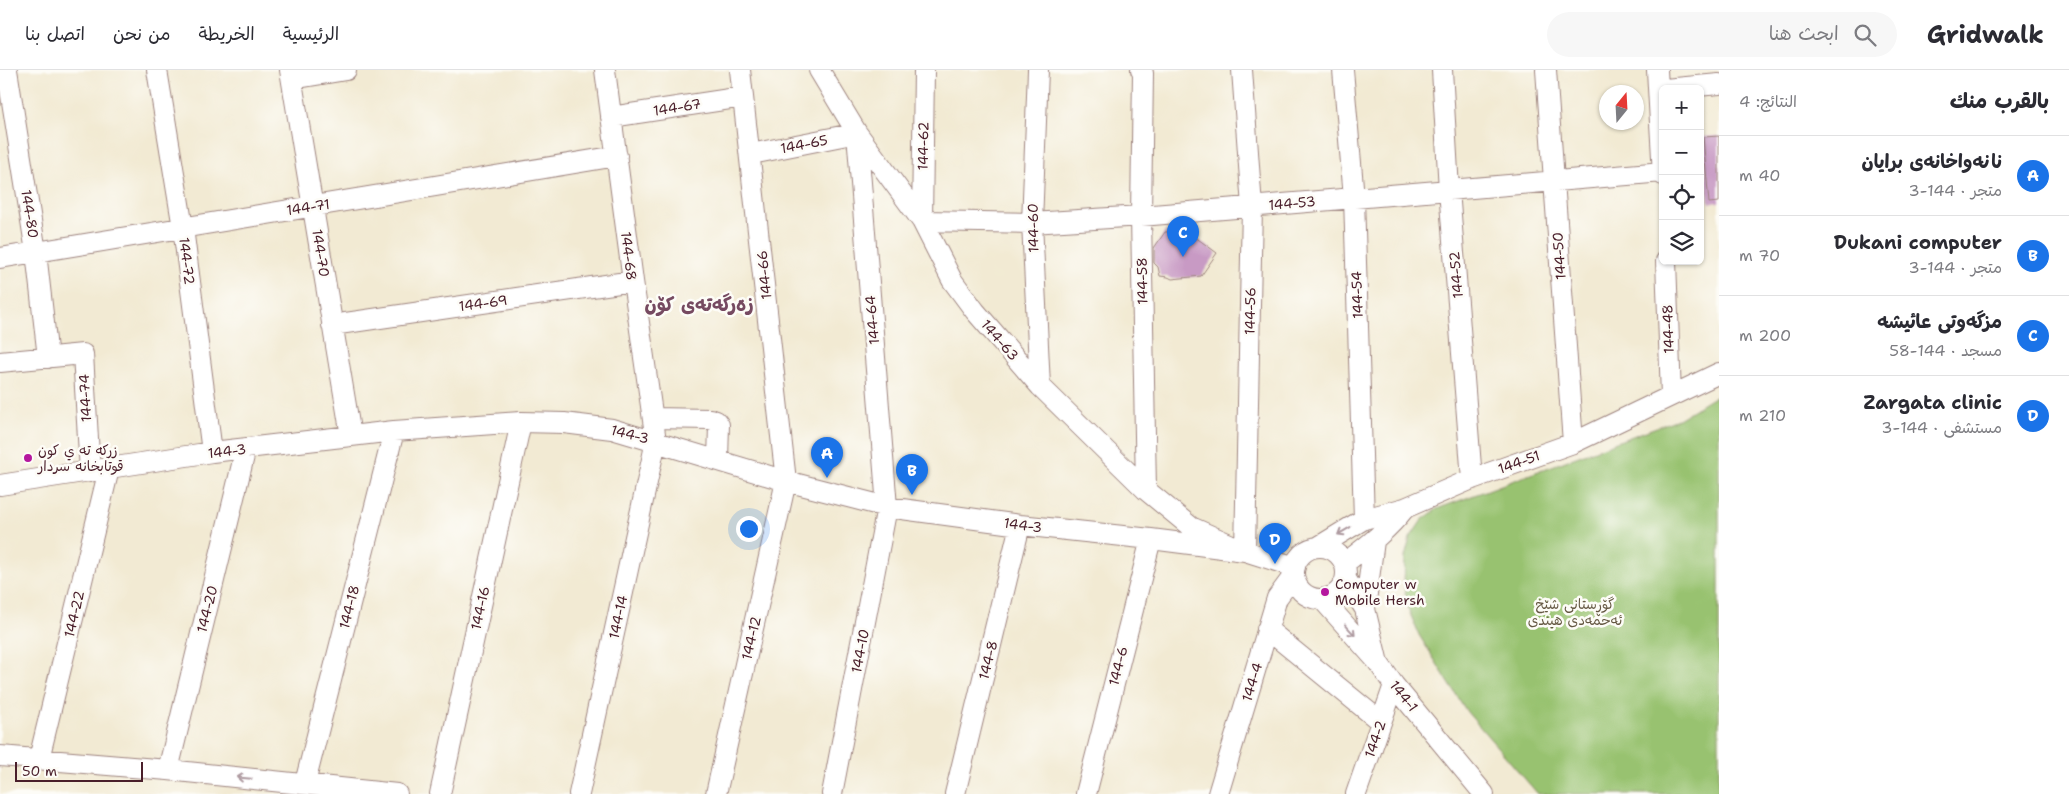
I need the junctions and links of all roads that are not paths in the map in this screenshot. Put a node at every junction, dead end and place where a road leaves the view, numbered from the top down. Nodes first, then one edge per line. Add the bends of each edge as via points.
1 (7, 70) edge
2 (157, 70) edge
3 (346, 70) edge
4 (605, 70) edge
5 (740, 70) edge
6 (819, 70) edge
7 (924, 70) edge
8 (1038, 70) edge
9 (1242, 70) edge
10 (1344, 70) edge
11 (1442, 70) edge
12 (1546, 70) edge
13 (1145, 71) edge
14 (291, 74) edge
15 (1661, 84) edge
16 (1719, 84) edge
17 (743, 97) junction
18 (611, 117) junction
19 (1662, 130) edge
20 (857, 134) junction
21 (751, 154) junction
22 (617, 156) junction
23 (1659, 174) edge
24 (1553, 182) junction
25 (1449, 190) junction
26 (1354, 198) junction
27 (313, 206) junction
28 (1252, 207) junction
29 (1141, 216) junction
30 (922, 221) junction
31 (1032, 223) junction
32 (183, 228) junction
33 (36, 252) junction
34 (0, 258) edge
35 (1666, 265) edge
36 (632, 281) junction
37 (332, 325) junction
38 (48, 358) junction
39 (0, 362) edge
40 (1719, 373) edge
41 (1040, 386) junction
42 (1671, 396) junction
43 (653, 418) junction
44 (521, 422) junction
45 (394, 431) junction
46 (351, 436) junction
47 (656, 441) junction
48 (1573, 443) junction
49 (246, 448) junction
50 (212, 452) junction
51 (718, 460) junction
52 (99, 471) junction
53 (1472, 479) junction
54 (786, 481) junction
55 (0, 485) edge
56 (1146, 490) junction
57 (887, 507) junction
58 (1405, 508) junction
59 (1364, 520) junction
60 (1020, 526) junction
61 (1151, 538) junction
62 (1374, 541) junction
63 (1248, 552) junction
64 (1302, 560) junction
65 (1345, 571) junction
66 (1322, 599) junction
67 (1365, 610) junction
68 (1267, 629) junction
69 (1377, 661) junction
70 (1394, 685) junction
71 (1381, 722) junction
72 (0, 756) edge
73 (39, 760) junction
74 (168, 770) junction
75 (305, 784) junction
76 (397, 794) edge
77 (440, 794) edge
78 (579, 794) edge
79 (716, 794) edge
80 (832, 794) edge
81 (955, 794) edge
82 (1086, 794) edge
83 (1218, 794) edge
84 (1356, 794) edge
85 (1484, 794) edge

1 - 33 street, 144-80
2 - 32 street, 144-72
3 - 14 street
4 - 18 street, 144-68
5 - 17 street, 144-66
6 - 20 street, 144-63
7 - 30 street, 144-62
8 - 31 street, 144-60
9 - 28 street, 144-56
10 - 26 street, 144-54
11 - 25 street, 144-52
12 - 24 street, 144-50
13 - 29 street, 144-58
14 - 27 street, 144-70
15 - 16 street
15 - 19 street
17 - 18 street, 144-67
17 - 21 street, 144-66
18 - 22 street, 144-68
20 - 21 street, 144-65
20 - 30 street, 144-63
20 - 57 street, 144-64
21 - 54 street, 144-66
22 - 27 street, 144-71
22 - 36 street, 144-68
23 - 24 street, 144-53
24 - 25 street, 144-53
24 - 48 street, 144-50
25 - 26 street, 144-53
25 - 53 street, 144-52
26 - 28 street, 144-53
26 - 59 street, 144-54
27 - 32 street, 144-71
27 - 37 street, 144-70
28 - 29 street, 144-53
28 - 63 street, 144-56
29 - 31 street, 144-53
29 - 56 street, 144-58
30 - 31 street, 144-53
30 - 41 street, 144-63 via 952,280
31 - 41 street, 144-60
32 - 33 street, 144-71
32 - 50 street, 144-72
33 - 34 street, 144-71
33 - 38 street, 144-80
35 - 42 street, 144-48
36 - 37 street, 144-69
36 - 43 street, 144-68
37 - 46 street, 144-70
38 - 39 street
38 - 52 street, 144-74 via 83,354
40 - 42 street, 144-51
41 - 56 street, 144-63
42 - 48 street, 144-51
43 - 47 street, 144-68
43 - 51 street via 716,421
44 - 45 street, 144-3
44 - 47 street, 144-3 via 612,429
44 - 77 street, 144-16
45 - 46 street, 144-3
45 - 75 street, 144-18
46 - 49 street, 144-3
47 - 51 street, 144-3
47 - 78 street, 144-14
48 - 53 street, 144-51
49 - 50 street, 144-3
49 - 74 street, 144-20
50 - 52 street, 144-3
51 - 54 street, 144-3
52 - 55 street, 144-3
52 - 73 street, 144-22
53 - 58 street, 144-51
54 - 57 street, 144-3
54 - 79 street, 144-12
56 - 63 street, 144-63 via 1191,527
57 - 60 street, 144-3
57 - 80 street, 144-10
58 - 59 street, 144-51
58 - 62 street
59 -> 64 street, 144-51
60 - 61 street, 144-3
60 - 81 street, 144-8
61 - 63 street, 144-3
61 - 82 street, 144-6
62 - 65 street
62 - 67 street
63 - 64 street, 144-3
64 - 65 street via 1334,551
64 - 66 street, 144-1 via 1300,590 1306,596
64 - 68 street, 144-4 via 1277,598
65 - 66 street via 1337,593
65 - 67 street
66 -> 69 street, 144-1
67 - 69 street
68 - 71 street
68 - 83 street, 144-4
69 - 70 street, 144-1
70 - 71 street, 144-2
70 - 85 street, 144-1
71 - 84 street, 144-2
72 - 73 street
73 - 74 street
75 -> 74 street
75 - 76 street

